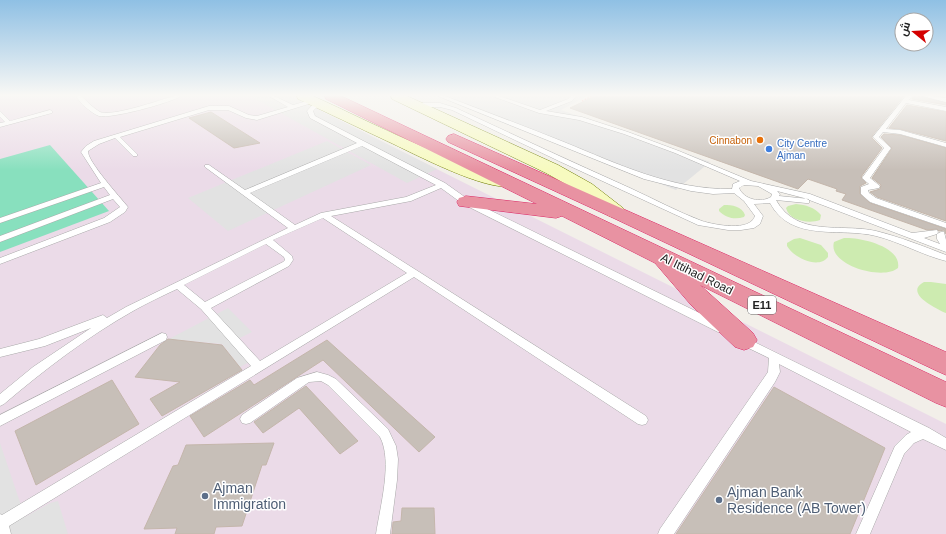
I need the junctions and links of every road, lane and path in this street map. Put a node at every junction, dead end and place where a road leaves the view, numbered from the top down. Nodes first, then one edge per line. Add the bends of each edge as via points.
1 (17, 121) edge
2 (166, 121) edge
3 (320, 121) edge
4 (355, 121) edge
5 (362, 121) edge
6 (414, 121) edge
7 (452, 121) edge
8 (479, 121) edge
9 (504, 121) edge
10 (588, 121) edge
11 (888, 121) edge
12 (9, 123) joint
13 (886, 124) junction
14 (0, 125) edge
15 (428, 127) dead end
16 (881, 130) junction
17 (442, 133) dead end
18 (116, 136) junction
19 (363, 143) junction
20 (946, 144) edge
21 (135, 155) dead end
22 (207, 166) dead end
23 (748, 182) junction
24 (513, 183) junction
25 (105, 184) junction
26 (442, 185) junction
27 (766, 186) junction
28 (736, 191) junction
29 (244, 193) junction
30 (114, 196) junction
31 (746, 199) junction
32 (774, 200) junction
33 (466, 202) junction
34 (833, 207) junction
35 (616, 212) junction
36 (324, 215) junction
37 (577, 216) junction
38 (0, 221) edge
39 (946, 226) edge
40 (294, 228) junction
41 (904, 234) junction
42 (0, 239) edge
43 (267, 240) junction
44 (946, 248) edge
45 (656, 254) junction
46 (946, 258) edge
47 (0, 261) edge
48 (414, 273) junction
49 (178, 285) junction
50 (204, 307) junction
51 (129, 309) junction
52 (162, 337) dead end
53 (744, 340) junction
54 (0, 353) edge
55 (774, 357) junction
56 (946, 364) edge
57 (259, 367) junction
58 (946, 394) edge
59 (2, 398) edge
60 (246, 419) dead end
61 (642, 420) dead end
62 (0, 421) edge
63 (925, 432) junction
64 (946, 444) edge
65 (2, 526) edge
66 (383, 534) edge
67 (665, 534) edge
68 (862, 534) edge

1 - 12 lane
2 - 18 lane
3 - 19 lane
4 - 24 street, Al Ittihad Road via 456,167 494,180
5 - 24 highway, Al Ittihad Road / E11
6 - 15 highway
7 - 35 street, Al Ittihad Road via 569,178
8 - 31 lane via 701,224 728,228 751,226 758,222 759,216
9 - 28 lane via 665,183 708,192
10 - 23 lane via 677,152
11 - 13 lane
12 - 14 lane
13 - 16 lane
13 - 20 lane
16 - 20 lane via 900,132
16 - 39 lane via 876,138 887,149 866,178 876,186 864,189 865,194 873,200
17 - 35 highway, Al Ittihad Road / E11
18 - 21 lane
18 - 25 lane via 93,144 84,152
19 - 26 lane
19 - 29 lane
22 - 29 lane
23 - 27 lane
23 - 28 lane via 736,186
24 - 37 highway, Al Ittihad Road / E11
25 - 30 lane
25 - 38 lane
26 - 33 lane
26 - 36 lane via 408,199
27 - 32 lane via 776,194
27 - 34 lane via 800,194
28 - 31 lane
29 - 40 lane
30 - 42 lane
30 - 47 lane via 124,207 114,217
31 - 32 lane via 760,202
32 - 34 lane via 803,200
32 - 46 lane via 784,218 796,224 810,228 865,231
33 - 37 highway
33 - 53 lane
34 - 41 lane
35 - 56 highway, Al Ittihad Road / E11
36 - 40 lane
36 - 48 lane
37 - 45 highway, Al Ittihad Road / E11
40 - 43 lane
41 - 44 lane
41 - 44 lane via 937,233
43 - 49 lane
43 - 50 lane via 288,256 286,264
45 - 53 highway via 699,299
45 - 58 highway, Al Ittihad Road / E11
48 - 57 lane
48 - 61 lane
49 - 50 lane
49 - 51 lane
50 - 57 lane
51 - 54 lane via 48,340
51 - 59 lane via 67,348
52 - 62 lane
53 - 55 lane
55 - 63 lane
55 - 67 lane via 774,372 771,379
57 - 65 lane
60 - 66 lane via 310,377 318,376 332,382 384,433 388,441 391,450 390,472
63 - 64 lane
63 - 68 lane via 910,439 899,450

